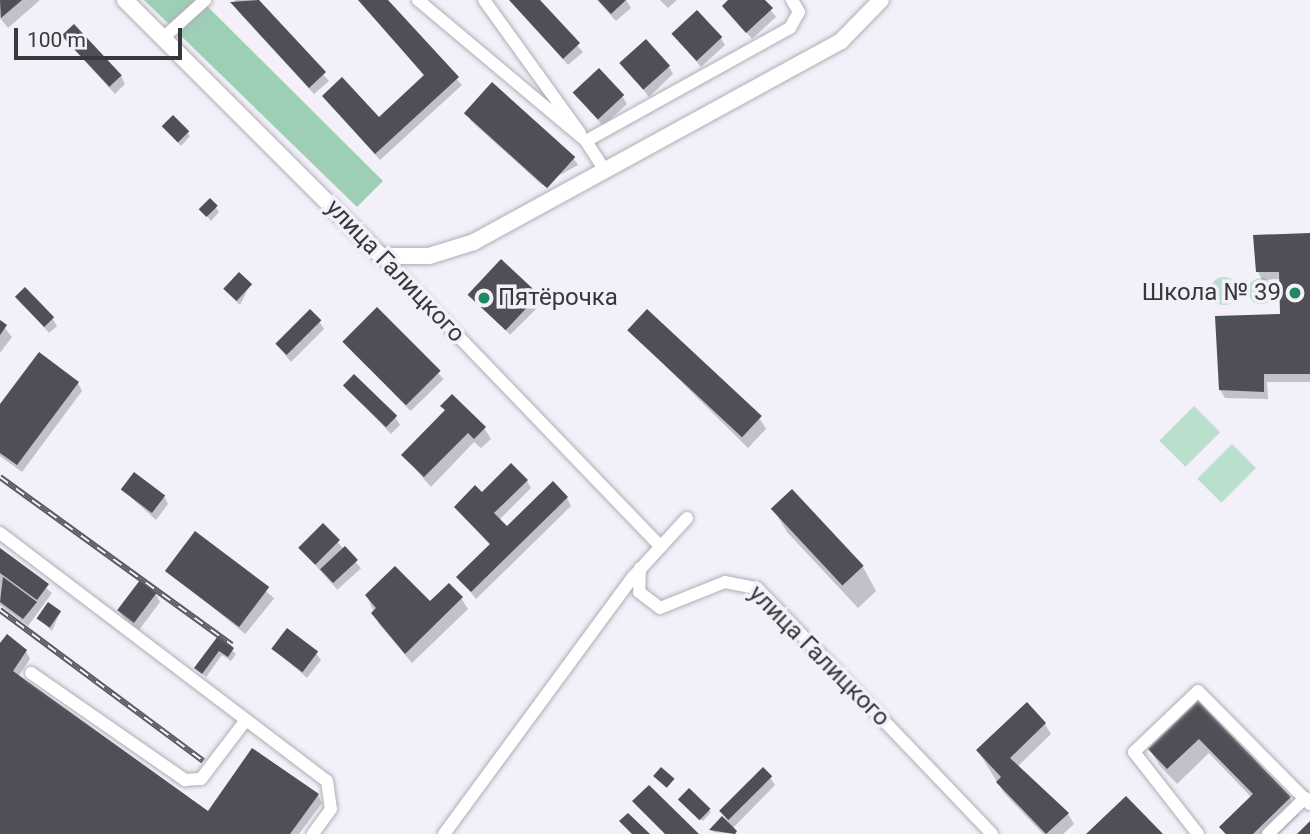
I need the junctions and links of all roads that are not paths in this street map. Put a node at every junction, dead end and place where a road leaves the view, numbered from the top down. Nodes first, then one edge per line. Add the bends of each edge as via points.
1 (125, 0) edge
2 (205, 0) edge
3 (418, 0) edge
4 (484, 0) edge
5 (792, 0) edge
6 (881, 0) edge
7 (163, 38) junction
8 (586, 141) junction
9 (604, 169) junction
10 (381, 256) junction
11 (687, 518) dead end
12 (0, 533) edge
13 (660, 546) junction
14 (640, 568) junction
15 (31, 673) dead end
16 (246, 720) junction
17 (1308, 801) edge
18 (313, 834) edge
19 (444, 834) edge
20 (992, 834) edge
21 (1198, 834) edge
22 (1268, 834) edge

1 - 7 street, улица Галицкого
2 - 7 street
3 - 8 street
4 - 8 street
5 - 8 street via 799,12 790,28
6 - 9 street via 841,41
7 - 10 street, улица Галицкого
8 - 9 street
9 - 10 street via 454,251
10 - 13 street, улица Галицкого
11 - 13 street
12 - 16 street
13 - 14 street
14 - 19 street
14 - 20 street, улица Галицкого via 639,592 660,608 725,582 757,588
15 - 16 street via 185,780 201,779
16 - 18 street via 327,781 331,808
17 - 21 street via 1198,691 1134,752
17 - 22 street

